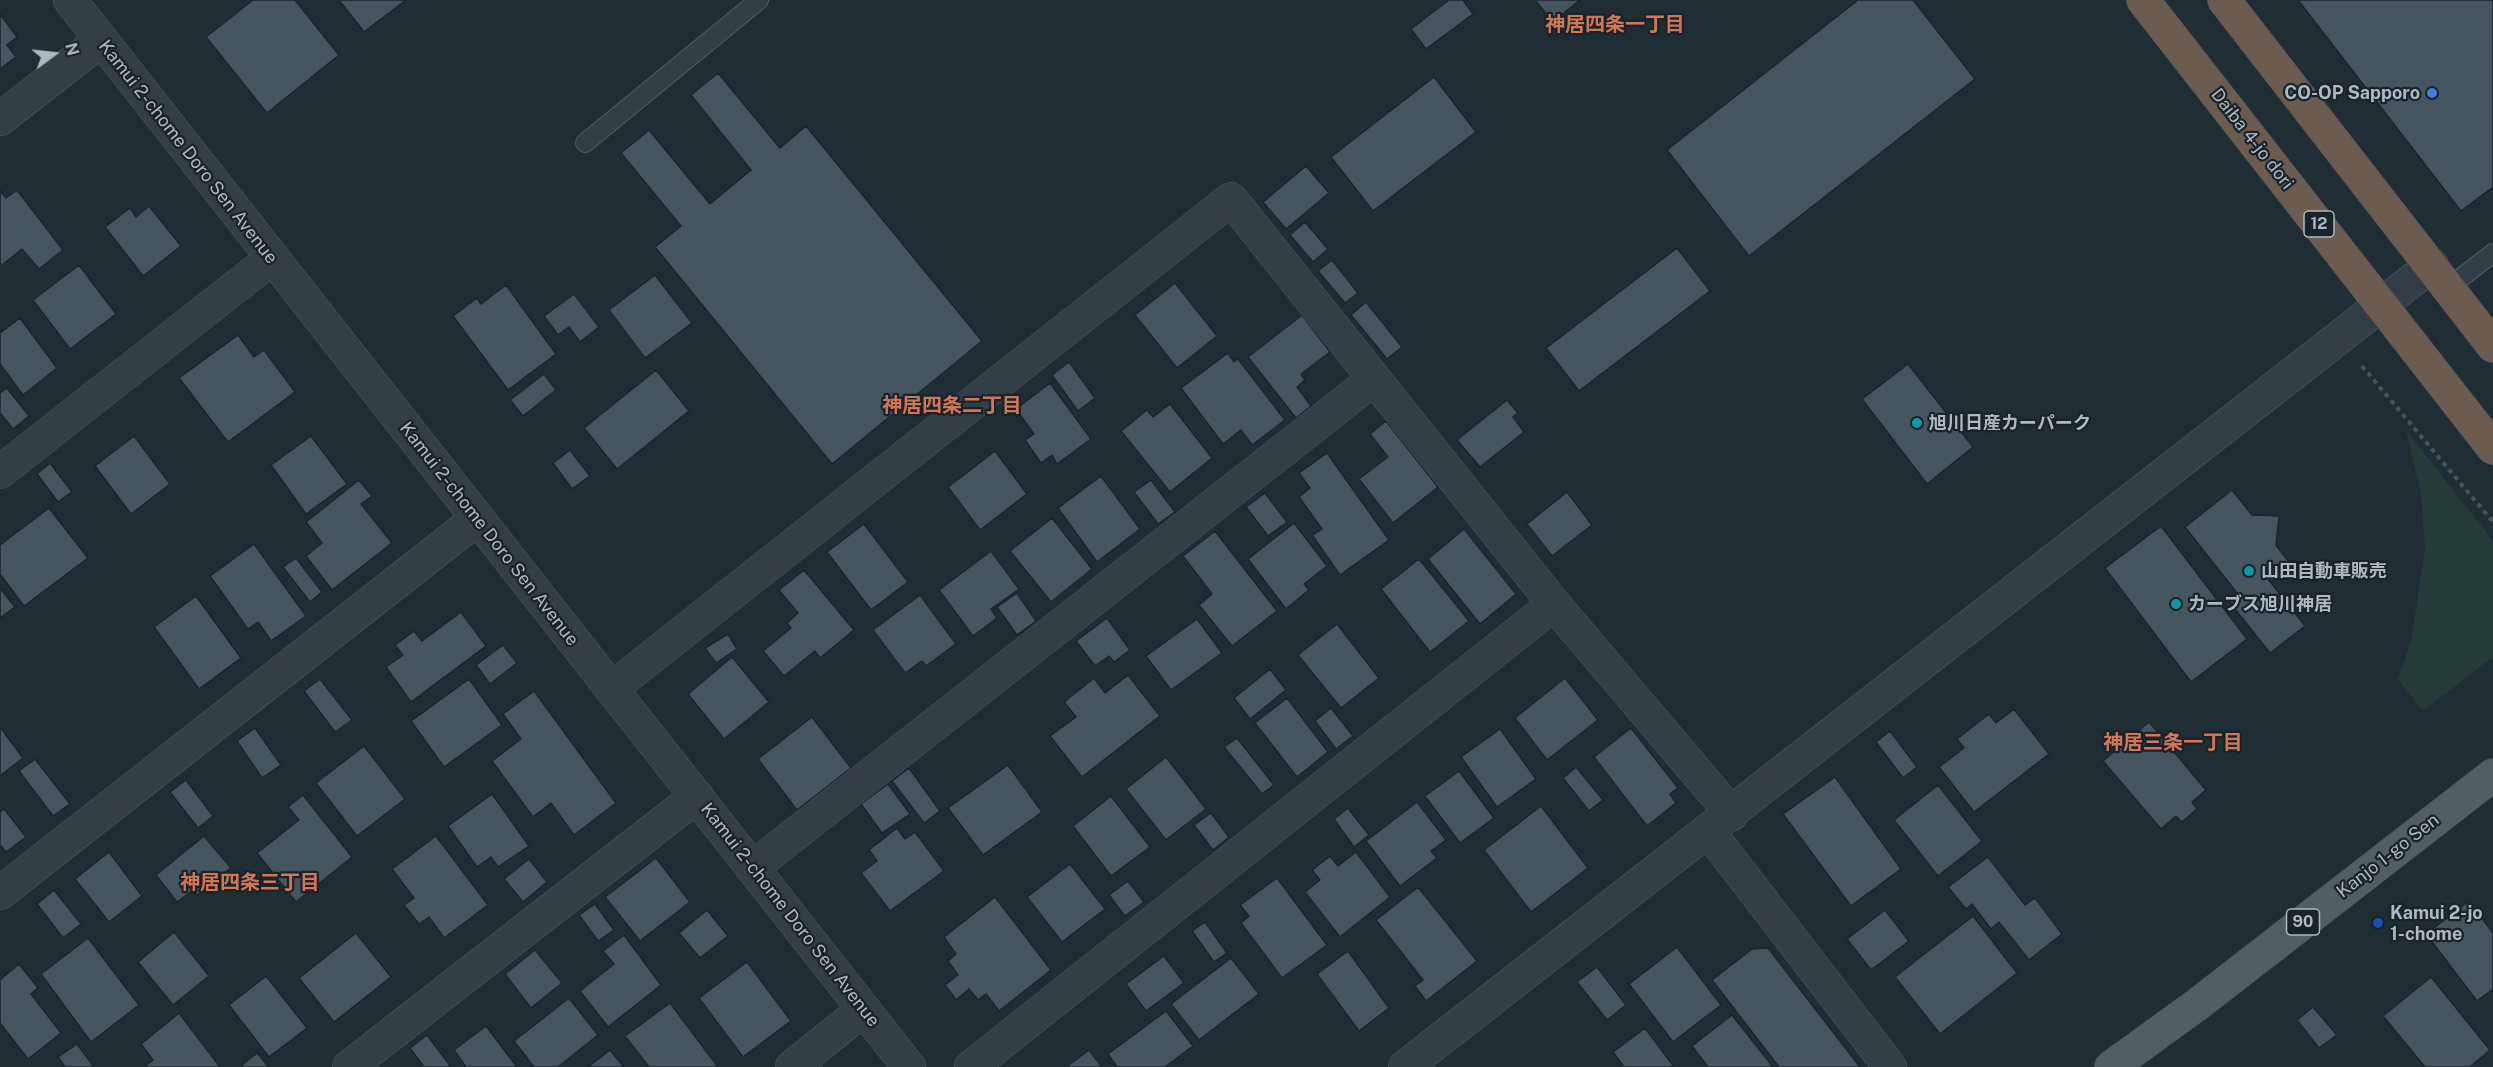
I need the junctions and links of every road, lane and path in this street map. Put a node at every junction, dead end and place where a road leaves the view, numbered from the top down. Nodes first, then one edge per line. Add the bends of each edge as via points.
1 (70, 0) edge
2 (759, 0) edge
3 (2143, 0) edge
4 (2224, 0) edge
5 (101, 40) junction
6 (0, 119) edge
7 (585, 143) dead end
8 (2493, 253) edge
9 (271, 259) junction
10 (2441, 276) junction
11 (2382, 304) junction
12 (2338, 338) junction
13 (2493, 346) edge
14 (1374, 379) junction
15 (2493, 448) edge
16 (0, 472) edge
17 (477, 519) junction
18 (2493, 522) edge
19 (1554, 604) junction
20 (611, 689) junction
21 (2493, 775) edge
22 (697, 796) junction
23 (1720, 823) junction
24 (752, 868) junction
25 (0, 893) edge
26 (863, 1011) junction
27 (349, 1067) edge
28 (792, 1067) edge
29 (909, 1067) edge
30 (971, 1067) edge
31 (1405, 1067) edge
32 (1890, 1067) edge
33 (2111, 1067) edge

1 - 5 street, Kamui 2-chome Doro Sen Avenue
2 - 7 lane
3 - 11 highway, Daiba 4-jo dori / 12
4 - 10 highway
5 - 6 street
5 - 9 street, Kamui 2-chome Doro Sen Avenue
8 - 10 lane
9 - 16 street
9 - 17 street, Kamui 2-chome Doro Sen Avenue
10 - 11 street
10 - 13 highway
11 - 12 street
11 - 15 highway, Daiba 4-jo dori / 12
12 - 18 path
12 - 23 street
14 - 19 street
14 - 20 street via 1231,199
14 - 24 street
17 - 20 street, Kamui 2-chome Doro Sen Avenue
17 - 25 street
19 - 23 street
19 - 30 street
20 - 22 street, Kamui 2-chome Doro Sen Avenue
21 - 33 main road, Kanjo 1-go Sen / 90
22 - 24 street, Kamui 2-chome Doro Sen Avenue
22 - 27 street
23 - 31 street
23 - 32 street
24 - 26 street, Kamui 2-chome Doro Sen Avenue
26 - 28 street
26 - 29 street, Kamui 2-chome Doro Sen Avenue

